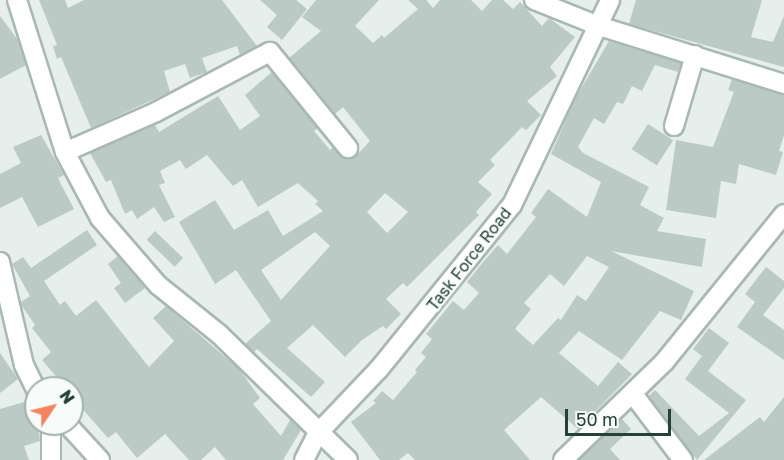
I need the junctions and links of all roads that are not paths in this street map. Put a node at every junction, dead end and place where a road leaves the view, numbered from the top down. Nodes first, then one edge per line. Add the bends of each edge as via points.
1 (16, 0) edge
2 (534, 0) edge
3 (610, 0) edge
4 (599, 26) junction
5 (695, 54) junction
6 (784, 84) edge
7 (674, 126) dead end
8 (348, 148) dead end
9 (65, 152) junction
10 (784, 214) edge
11 (0, 262) edge
12 (30, 376) edge
13 (633, 394) junction
14 (318, 433) junction
15 (51, 436) edge
16 (78, 436) edge
17 (51, 460) edge
18 (100, 460) edge
19 (304, 460) edge
20 (348, 460) edge
21 (563, 460) edge
22 (683, 460) edge

1 - 9 street
2 - 4 street
3 - 4 street, Task Force Road
4 - 5 street
4 - 14 street, Task Force Road via 512,205 444,293
5 - 6 street
5 - 7 street
8 - 9 street via 270,52 156,112
9 - 14 street via 100,219 158,285 219,334
10 - 13 street via 665,361
11 - 12 street
13 - 21 street
13 - 22 street
14 - 19 street, Task Force Road
14 - 20 street
15 - 17 street
16 - 18 street

